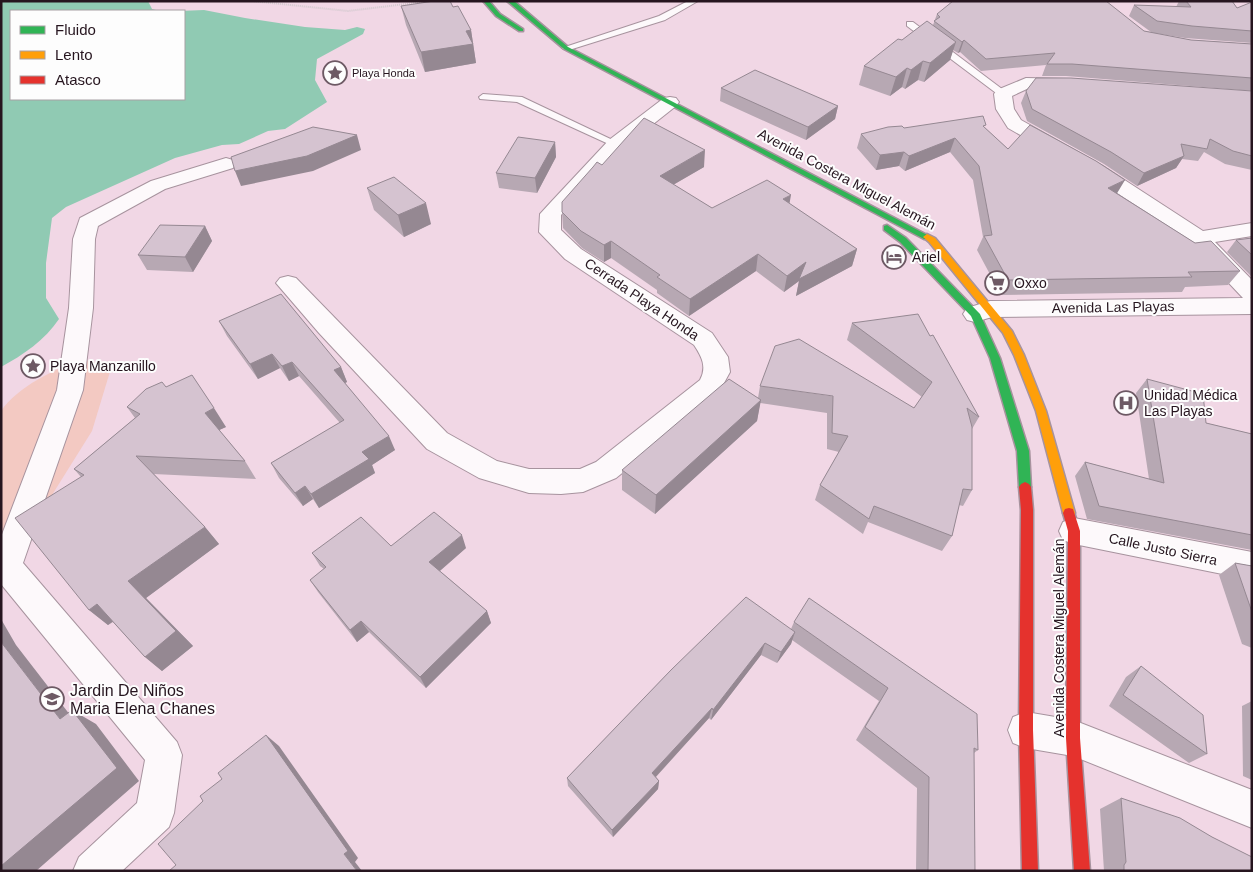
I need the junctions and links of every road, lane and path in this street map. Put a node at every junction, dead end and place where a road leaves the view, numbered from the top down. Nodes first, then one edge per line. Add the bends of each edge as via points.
1 (252, 1) edge
2 (431, 1) edge
3 (486, 1) edge
4 (510, 1) edge
5 (694, 1) edge
6 (910, 24) dead end
7 (566, 48) junction
8 (1086, 85) edge
9 (1003, 94) junction
10 (483, 97) dead end
11 (666, 105) junction
12 (616, 144) junction
13 (226, 164) dead end
14 (1252, 229) edge
15 (1198, 238) junction
16 (288, 283) dead end
17 (1252, 294) edge
18 (1252, 306) edge
19 (982, 311) junction
20 (1074, 531) junction
21 (1252, 566) edge
22 (4, 568) edge
23 (1026, 730) junction
24 (1073, 738) junction
25 (1252, 809) edge
26 (93, 871) edge
27 (1030, 871) edge
28 (1082, 871) edge

1 - 2 path via 348,11
3 - 11 main road, Avenida Costera Miguel Alemán via 507,22
4 - 7 main road, Avenida Costera Miguel Alemán
5 - 7 lane via 662,18
6 - 9 lane
7 - 11 main road, Avenida Costera Miguel Alemán
8 - 9 street via 1026,83
9 - 15 street via 1005,109 1014,124 1096,170
10 - 12 lane via 519,99
11 - 12 street, Cerrada Playa Honda
11 - 19 main road, Avenida Costera Miguel Alemán via 877,220
11 - 19 main road, Avenida Costera Miguel Alemán via 932,240
12 - 16 street, Cerrada Playa Honda via 551,214 550,232 573,254 703,339 715,357 717,372 708,387 690,404 606,470 583,480 530,480 489,470 437,441
13 - 22 street via 158,185 88,224 70,390
14 - 15 street
15 - 17 street
18 - 19 street, Avenida Las Playas
19 - 20 main road, Avenida Costera Miguel Alemán via 1007,331 1019,355 1040,411
19 - 23 main road, Avenida Costera Miguel Alemán via 1023,451 1027,510
20 - 21 street, Calle Justo Sierra
20 - 24 main road, Avenida Costera Miguel Alemán
22 - 26 street via 164,755 155,813
23 - 24 street
23 - 27 main road, Avenida Costera Miguel Alemán
24 - 25 street
24 - 28 main road, Avenida Costera Miguel Alemán

